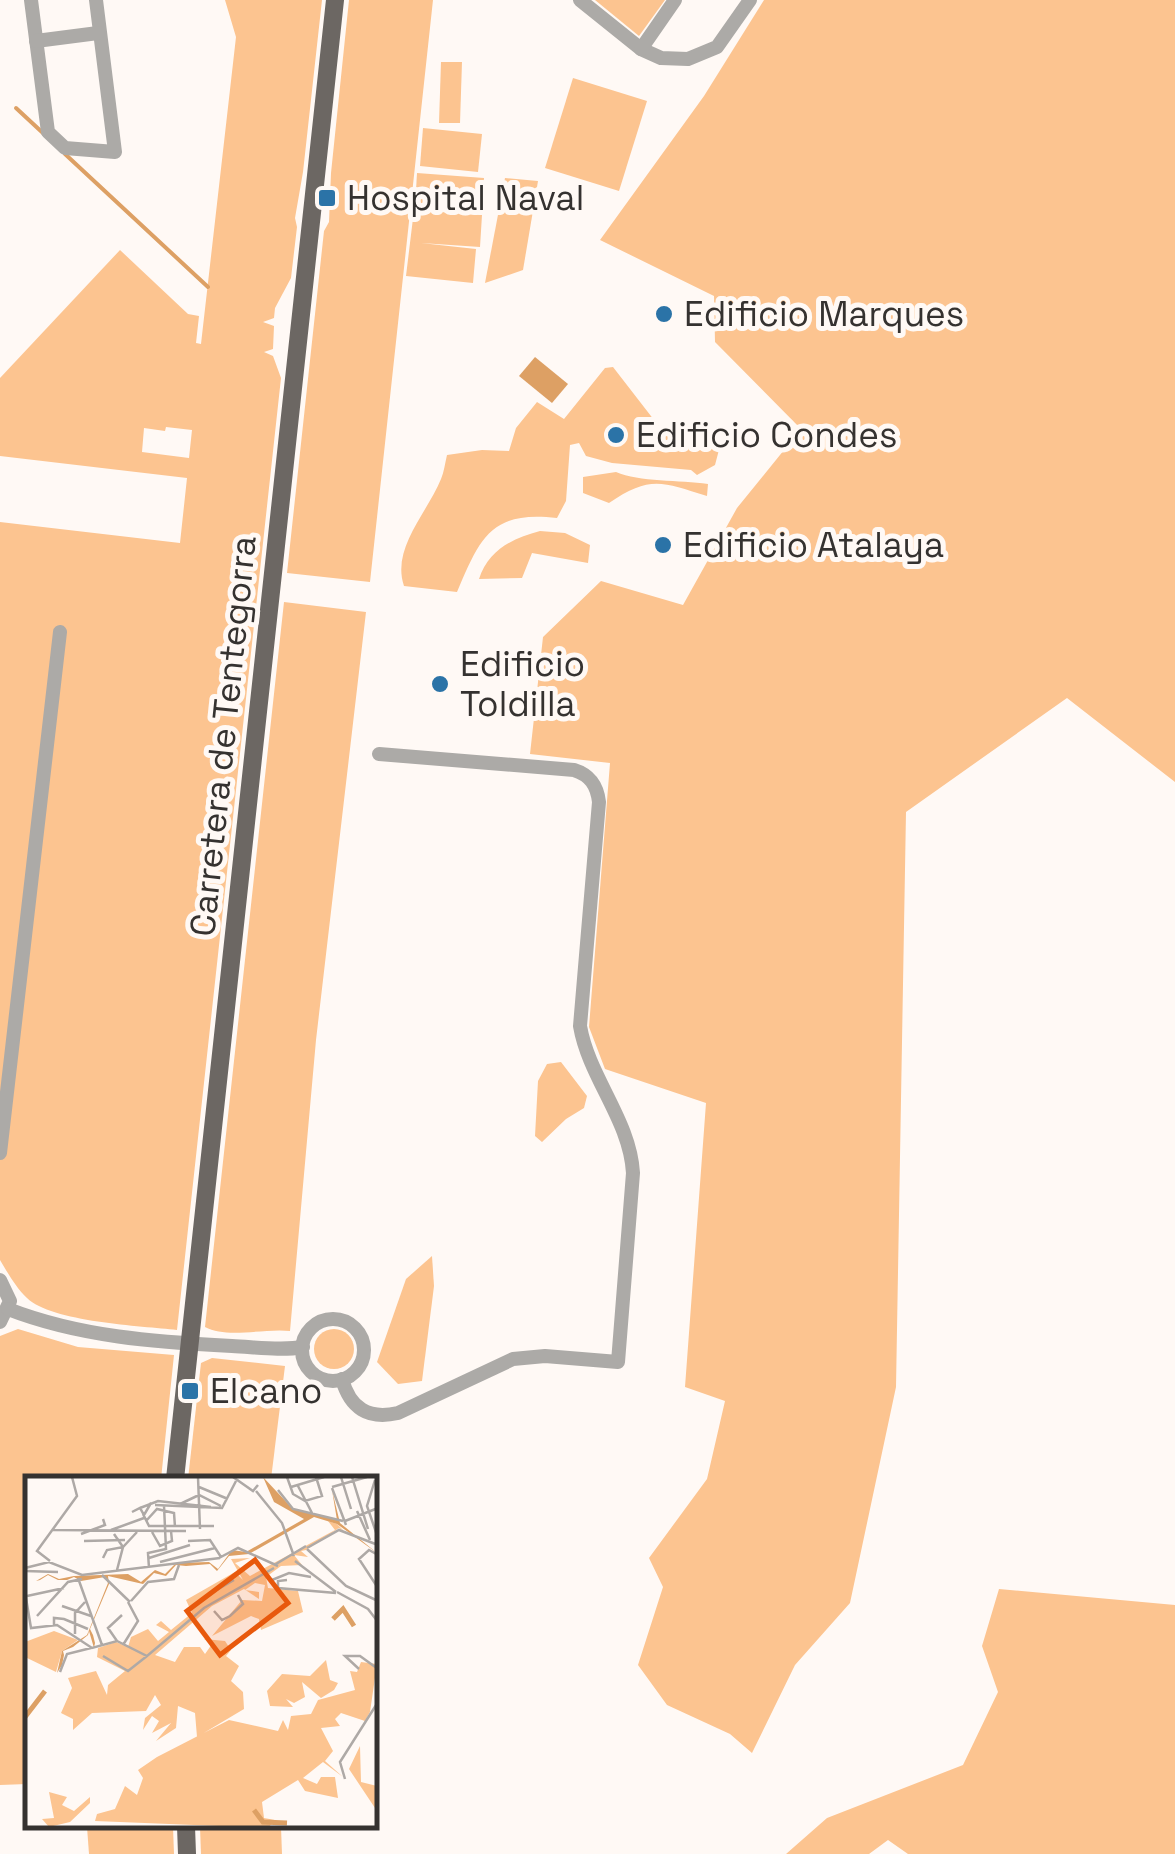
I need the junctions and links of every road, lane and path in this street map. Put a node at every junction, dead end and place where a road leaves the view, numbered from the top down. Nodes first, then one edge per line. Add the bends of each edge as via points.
1 (31, 0) edge
2 (96, 0) edge
3 (335, 0) edge
4 (580, 0) edge
5 (675, 0) edge
6 (750, 0) edge
7 (98, 32) junction
8 (36, 42) junction
9 (641, 49) junction
10 (60, 632) dead end
11 (379, 754) dead end
12 (0, 1153) edge
13 (0, 1280) edge
14 (4, 1316) edge
15 (190, 1343) junction
16 (300, 1350) junction
17 (342, 1379) junction
18 (175, 1476) edge
19 (186, 1829) edge
20 (188, 1854) edge

1 - 8 street
2 - 7 street
3 - 15 main road, Carretera de Tentegorra
4 - 9 street
5 - 9 street
6 - 9 street via 717,48 688,59
7 - 8 street
7 - 8 street via 115,152 65,148 48,132
10 - 12 street
11 - 17 street via 574,770 594,784 600,802 580,1026 624,1130 633,1174 618,1362 514,1358 384,1416 357,1408
13 - 14 street via 8,1293
14 - 15 street
15 - 16 street
15 - 18 main road, Carretera de Tentegorra
16 - 17 street via 317,1376
16 - 17 street via 309,1330 324,1320 354,1327 364,1356
19 - 20 main road

